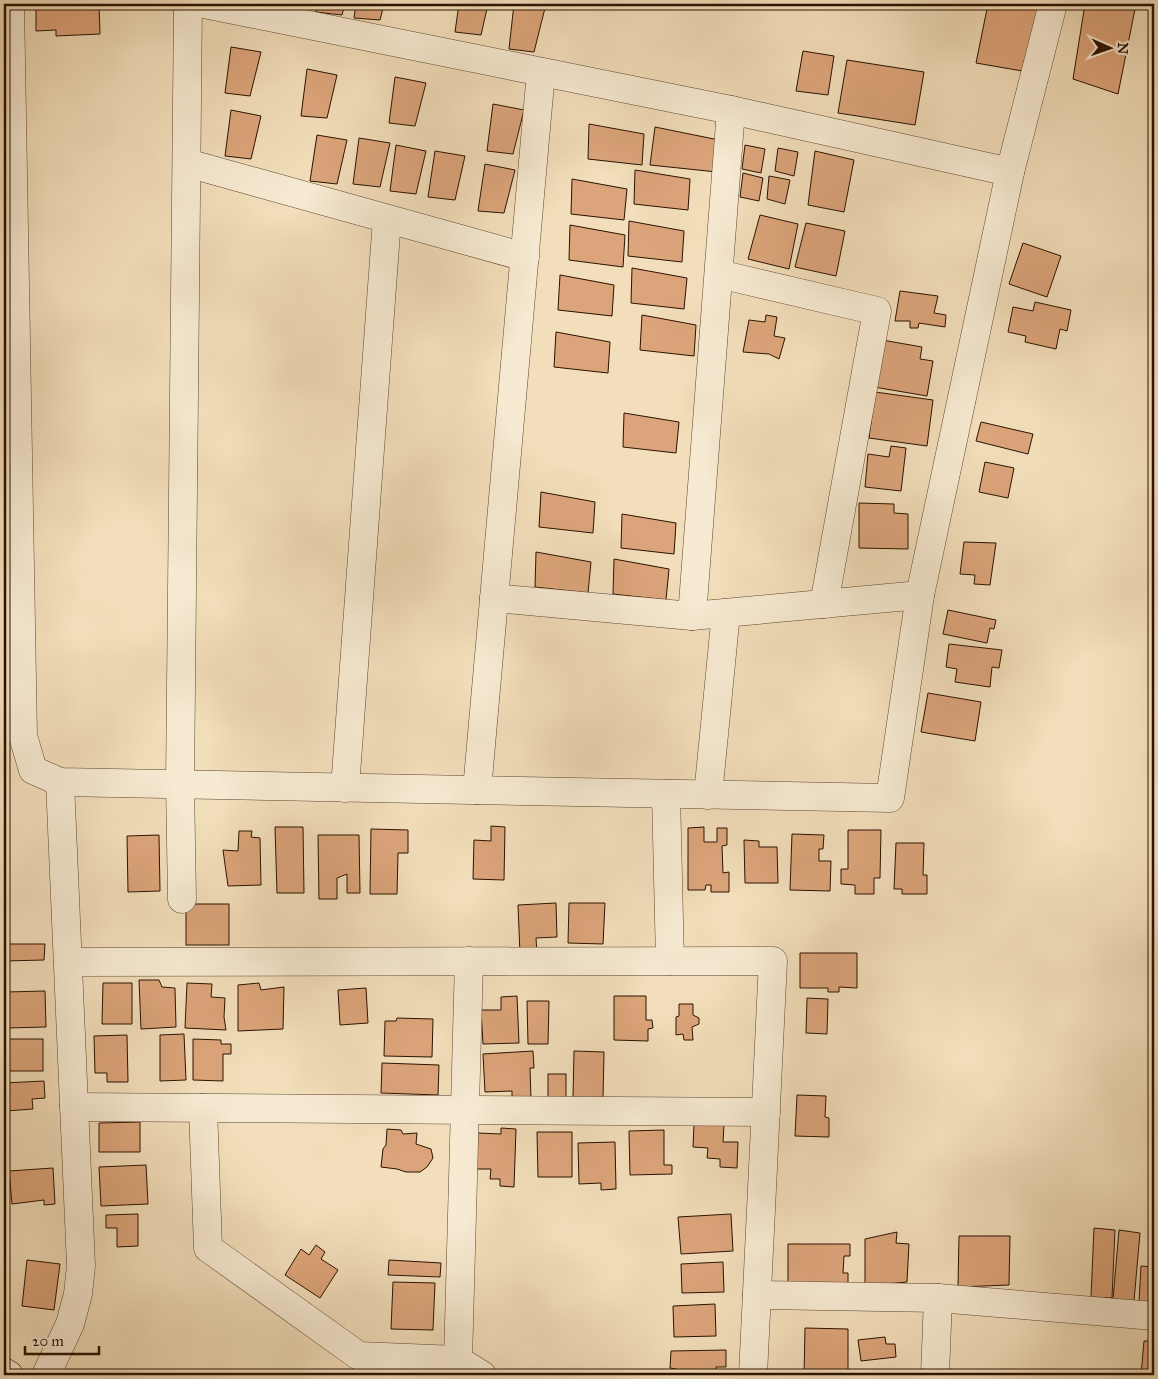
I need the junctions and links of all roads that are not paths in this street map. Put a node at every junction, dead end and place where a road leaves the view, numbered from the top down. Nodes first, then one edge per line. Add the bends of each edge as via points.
1 (10, 4) edge
2 (188, 4) edge
3 (204, 4) edge
4 (1053, 4) edge
5 (541, 72) junction
6 (732, 110) junction
7 (187, 163) junction
8 (1010, 172) junction
9 (387, 219) junction
10 (525, 257) junction
11 (719, 274) junction
12 (920, 595) junction
13 (494, 598) junction
14 (824, 604) junction
15 (726, 613) junction
16 (692, 616) junction
17 (60, 782) junction
18 (180, 784) junction
19 (345, 788) junction
20 (477, 790) junction
21 (666, 794) junction
22 (708, 795) junction
23 (182, 899) dead end
24 (468, 961) junction
25 (670, 961) junction
26 (68, 962) junction
27 (74, 1107) junction
28 (203, 1108) junction
29 (464, 1110) junction
30 (766, 1112) junction
31 (757, 1295) junction
32 (938, 1298) junction
33 (1154, 1316) edge
34 (458, 1360) junction
35 (4, 1372) edge
36 (9, 1375) edge
37 (46, 1375) edge
38 (482, 1375) edge
39 (753, 1375) edge
40 (935, 1375) edge

1 - 17 street via 23,736 33,770
2 - 7 street
3 - 5 street
4 - 8 street
5 - 6 street
5 - 10 street
6 - 8 street
6 - 11 street
7 - 9 street
7 - 18 street
8 - 12 street
9 - 10 street
9 - 19 street
10 - 13 street
11 - 14 street via 878,311
11 - 16 street
12 - 14 street
12 - 22 street via 890,798
13 - 16 street
13 - 20 street
14 - 15 street
15 - 16 street
15 - 22 street
17 - 18 street
17 - 26 street
18 - 19 street
18 - 23 street
19 - 20 street
20 - 21 street
21 - 22 street
21 - 25 street
24 - 25 street
24 - 26 street
24 - 29 street
25 - 30 street via 773,961
26 - 27 street
27 - 28 street
27 - 37 street via 81,1266 70,1324
28 - 29 street
28 - 34 street via 208,1248 359,1356
29 - 30 street
29 - 34 street
30 - 31 street
31 - 32 street
31 - 39 street
32 - 33 street
32 - 40 street
34 - 38 street
35 - 36 street

